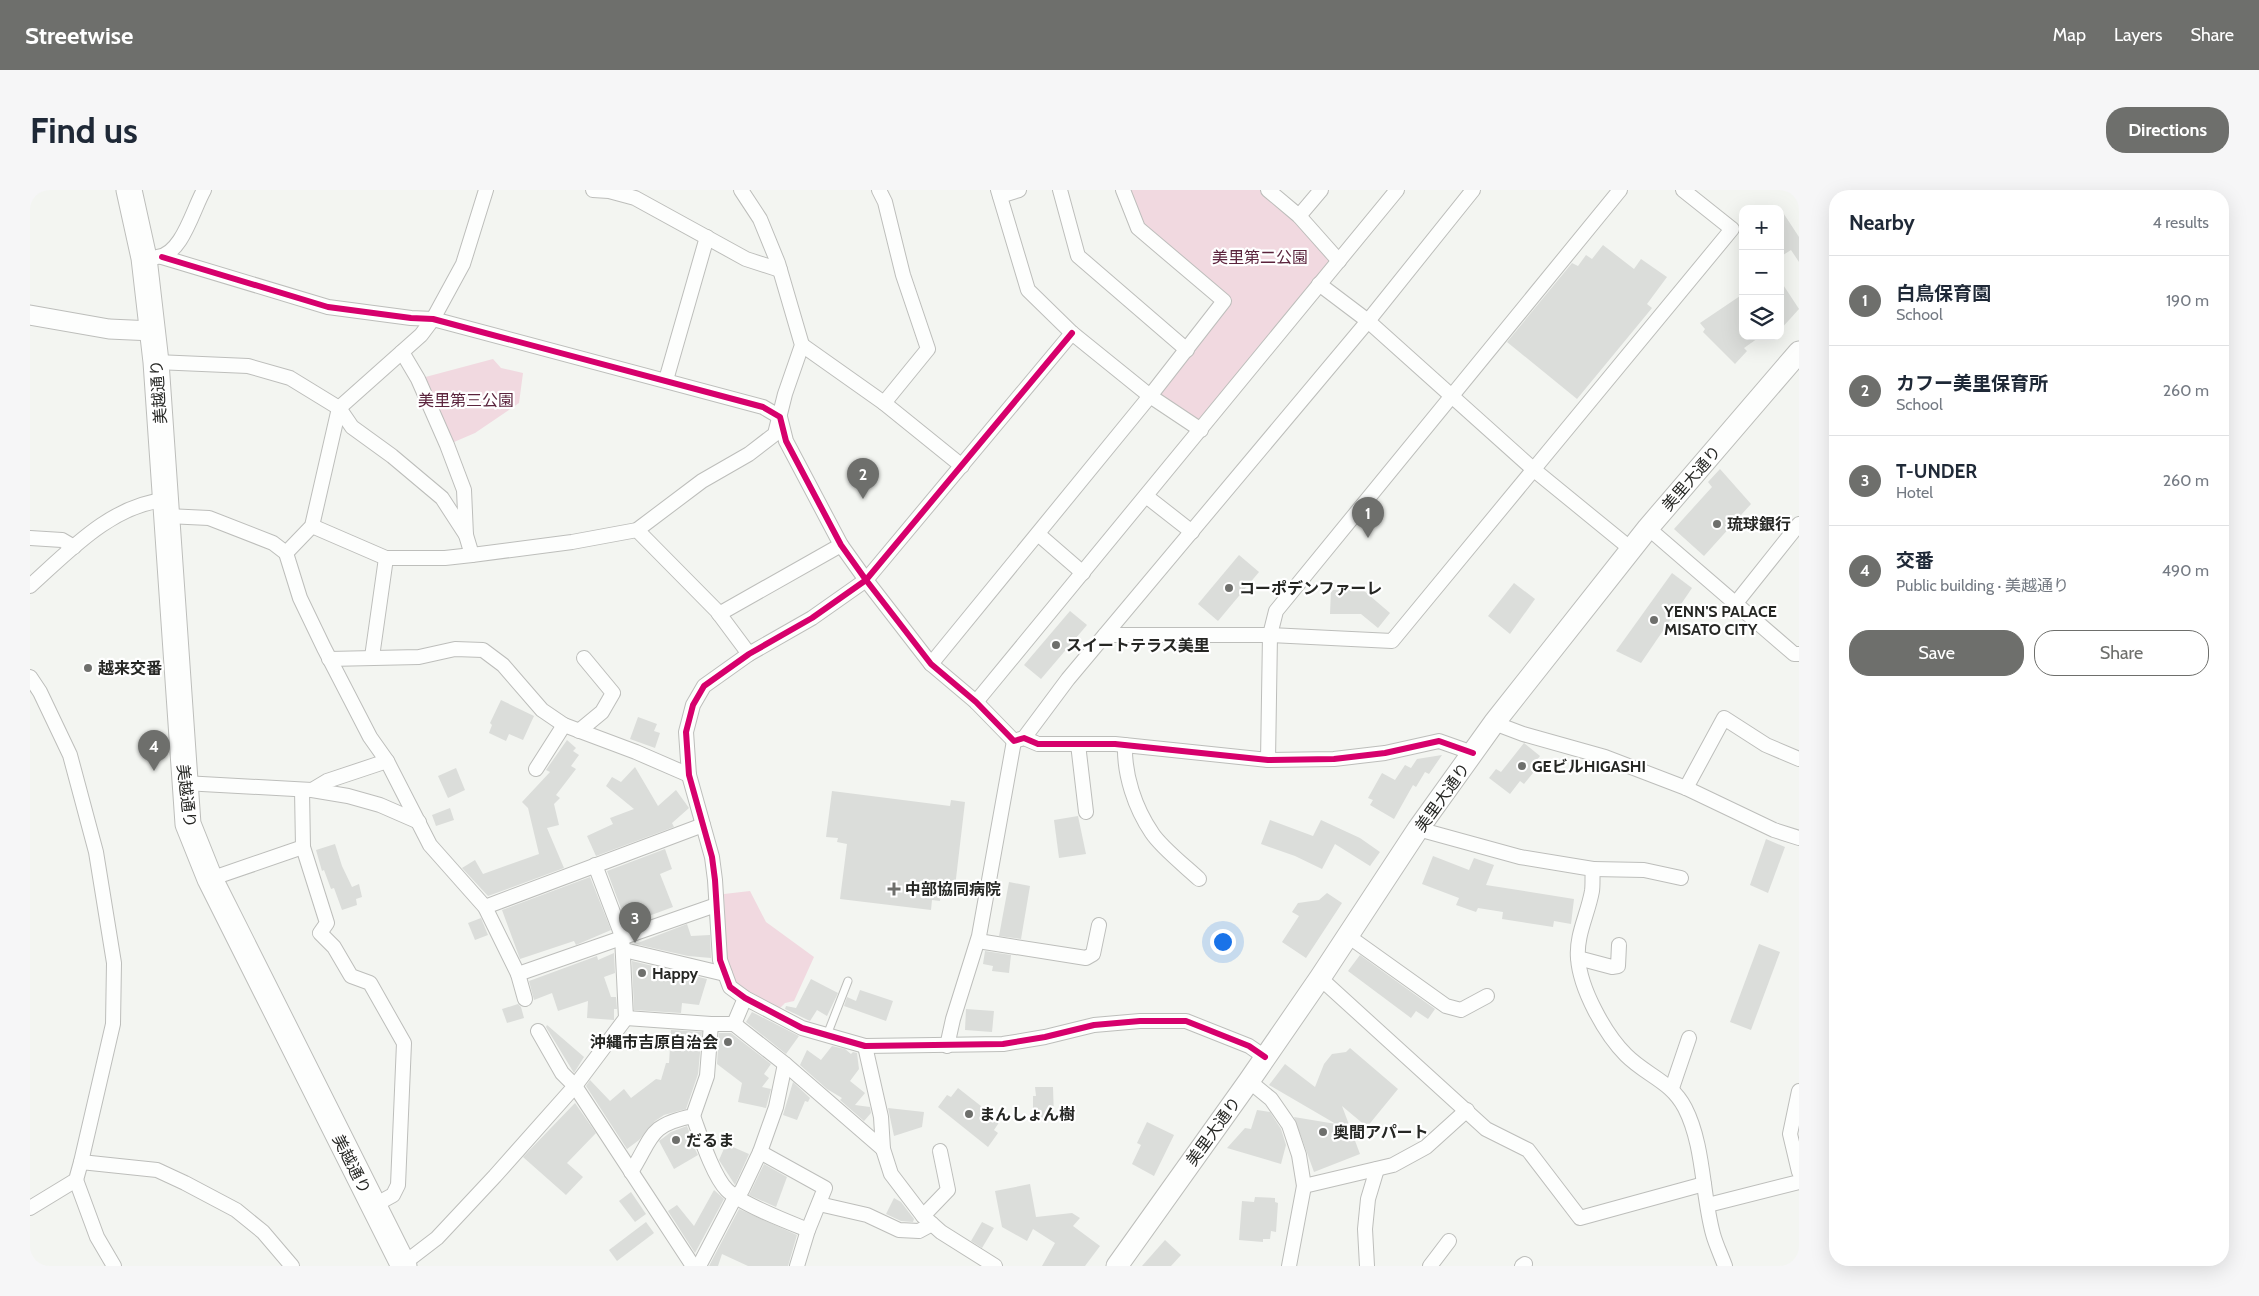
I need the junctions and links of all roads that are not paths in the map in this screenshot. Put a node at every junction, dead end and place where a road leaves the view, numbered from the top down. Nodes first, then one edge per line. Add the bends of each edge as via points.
1 (129, 190) edge
2 (486, 190) edge
3 (593, 190) edge
4 (741, 190) edge
5 (879, 190) edge
6 (1018, 190) edge
7 (1060, 190) edge
8 (1123, 190) edge
9 (1268, 190) edge
10 (1321, 190) edge
11 (1397, 190) edge
12 (1473, 190) edge
13 (1620, 190) edge
14 (1683, 190) edge
15 (199, 193) edge
16 (999, 193) edge
17 (1299, 216) junction
18 (707, 237) junction
19 (153, 258) junction
20 (1339, 261) junction
21 (780, 270) junction
22 (1320, 284) junction
23 (30, 315) edge
24 (433, 319) junction
25 (1368, 321) junction
26 (153, 331) junction
27 (1072, 334) junction
28 (802, 346) junction
29 (1188, 350) junction
30 (402, 352) junction
31 (1799, 352) edge
32 (156, 362) junction
33 (666, 380) junction
34 (1452, 394) junction
35 (1150, 396) junction
36 (884, 403) junction
37 (340, 408) junction
38 (780, 417) junction
39 (1201, 430) junction
40 (962, 466) junction
41 (1533, 469) junction
42 (1146, 496) junction
43 (167, 508) junction
44 (1799, 524) edge
45 (312, 526) junction
46 (1648, 528) junction
47 (637, 530) junction
48 (1192, 532) junction
49 (1038, 534) junction
50 (466, 535) junction
51 (30, 538) edge
52 (841, 545) junction
53 (74, 547) junction
54 (1631, 549) junction
55 (286, 553) junction
56 (472, 556) junction
57 (386, 558) junction
58 (1083, 573) junction
59 (866, 580) junction
60 (30, 586) edge
61 (1736, 603) junction
62 (719, 614) junction
63 (1106, 635) junction
64 (1270, 635) junction
65 (749, 654) junction
66 (1799, 654) edge
67 (372, 657) junction
68 (584, 658) dead end
69 (329, 659) junction
70 (931, 664) junction
71 (30, 677) edge
72 (976, 702) junction
73 (1494, 723) junction
74 (564, 725) junction
75 (579, 731) junction
76 (1019, 740) junction
77 (1078, 744) junction
78 (1125, 745) junction
79 (1472, 753) junction
80 (1799, 759) edge
81 (1268, 760) junction
82 (387, 761) junction
83 (536, 769) dead end
84 (689, 774) junction
85 (184, 783) junction
86 (1686, 788) junction
87 (307, 790) junction
88 (1086, 812) dead end
89 (418, 822) junction
90 (703, 825) junction
91 (1418, 829) junction
92 (1799, 838) edge
93 (303, 847) junction
94 (595, 864) junction
95 (1593, 869) junction
96 (1198, 878) dead end
97 (1680, 878) dead end
98 (210, 879) junction
99 (716, 905) junction
100 (486, 907) junction
101 (1099, 926) dead end
102 (622, 936) junction
103 (1348, 936) junction
104 (978, 941) junction
105 (1619, 945) dead end
106 (624, 950) junction
107 (1578, 958) junction
108 (518, 974) junction
109 (725, 974) junction
110 (1320, 978) junction
111 (848, 981) dead end
112 (1487, 996) dead end
113 (525, 998) dead end
114 (745, 998) junction
115 (626, 1018) junction
116 (711, 1024) junction
117 (734, 1024) junction
118 (538, 1031) dead end
119 (827, 1035) junction
120 (1689, 1038) dead end
121 (865, 1046) junction
122 (947, 1046) junction
123 (1265, 1056) junction
124 (785, 1064) junction
125 (1249, 1081) junction
126 (575, 1086) junction
127 (1672, 1088) junction
128 (1799, 1091) edge
129 (1466, 1110) junction
130 (693, 1116) junction
131 (883, 1149) junction
132 (940, 1151) dead end
133 (760, 1152) junction
134 (81, 1162) junction
135 (1377, 1169) junction
136 (631, 1172) junction
137 (1799, 1172) edge
138 (76, 1180) junction
139 (1799, 1182) edge
140 (1704, 1184) junction
141 (1304, 1186) junction
142 (737, 1197) junction
143 (819, 1204) junction
144 (1708, 1205) junction
145 (373, 1206) junction
146 (30, 1208) edge
147 (928, 1220) junction
148 (808, 1230) junction
149 (1449, 1241) dead end
150 (403, 1265) edge
151 (114, 1266) edge
152 (292, 1266) edge
153 (693, 1266) edge
154 (699, 1266) edge
155 (797, 1266) edge
156 (995, 1266) edge
157 (1117, 1266) edge
158 (1289, 1266) edge
159 (1367, 1266) edge
160 (1430, 1266) edge
161 (1725, 1266) edge

1 - 19 highway, 美越通り
2 - 24 street via 463,264
3 - 18 street via 635,198
4 - 21 street via 760,219
5 - 36 street via 928,349
6 - 16 street
7 - 29 street via 1078,256
8 - 29 street via 1138,228 1224,301
9 - 17 street
10 - 17 street
11 - 20 street
12 - 25 street
13 - 34 street
14 - 41 street via 1732,229
15 - 19 street via 178,245
16 - 27 street via 1028,290
17 - 20 street
18 - 21 street via 746,259
18 - 33 street
19 - 24 street via 328,307
19 - 26 highway, 美越通り
20 - 22 street
21 - 28 street
22 - 25 street
22 - 39 street
23 - 26 street via 109,329
24 - 30 street
24 - 33 street
25 - 34 street
25 - 48 street
26 - 32 highway, 美越通り
27 - 35 street
27 - 40 street
28 - 36 street
28 - 38 street
29 - 35 street
30 - 37 street
30 - 50 street via 418,379 464,490
31 - 46 main road, 美里大通り
32 - 37 street via 248,366 290,378
32 - 43 highway, 美越通り
33 - 38 street via 763,407
34 - 41 street
34 - 64 street via 1276,611
35 - 39 street
35 - 49 street
36 - 40 street
37 - 45 street
37 - 50 street via 352,427 442,498
38 - 47 street via 775,434 750,454 702,481
38 - 52 street via 786,441
39 - 42 street
40 - 59 street
41 - 54 street
41 - 64 street via 1392,641
42 - 48 street
42 - 58 street
43 - 53 street via 150,501 129,509
43 - 55 street via 208,518 273,543
43 - 85 highway, 美越通り
44 - 61 street
45 - 55 street
45 - 57 street
46 - 54 main road, 美里大通り
46 - 61 street
47 - 56 street
47 - 62 street
48 - 63 street
49 - 58 street
49 - 70 street
50 - 56 street
51 - 53 street via 62,540
52 - 59 street
52 - 62 street
53 - 60 street
54 - 73 main road, 美里大通り
55 - 69 street via 300,598
56 - 57 street
57 - 67 street
58 - 72 street
59 - 65 street via 812,618
59 - 70 street
61 - 66 street via 1794,654
62 - 65 street
63 - 64 street
63 - 76 street
64 - 81 street
65 - 84 street via 704,686 694,705 686,732
67 - 69 street
67 - 74 street via 419,657 455,649 482,650 503,665 542,710
68 - 75 street via 613,693 602,712
69 - 82 street via 370,737
70 - 72 street
71 - 134 street via 70,755 96,852 114,963 113,1024
72 - 76 street
73 - 79 main road, 美里大通り
73 - 86 street via 1605,757
74 - 75 street
74 - 83 street
75 - 84 street
76 - 77 street via 1038,744
76 - 104 street
77 - 78 street
77 - 88 street
78 - 81 street
78 - 96 street via 1124,757 1132,792 1152,834
79 - 81 street via 1439,741 1386,753
79 - 91 main road, 美里大通り
80 - 86 street via 1766,744 1724,718
82 - 87 street
82 - 89 street
84 - 90 street
85 - 87 street
85 - 98 highway, 美越通り via 188,824
86 - 92 street via 1774,830
87 - 89 street via 380,804
87 - 93 street
89 - 100 street via 430,845
90 - 94 street
90 - 99 street via 712,857
91 - 95 street via 1520,857
91 - 103 main road, 美里大通り
93 - 98 street
93 - 145 street via 328,923 320,933 334,947 351,976 370,983 404,1044 398,1185 393,1195
94 - 100 street
94 - 102 street
95 - 97 street via 1644,870
95 - 107 street via 1592,892
98 - 145 highway, 美越通り
99 - 102 street
99 - 109 street via 720,960
100 - 108 street
101 - 104 street via 1093,954 1086,958
102 - 106 street
102 - 108 street via 613,942
103 - 110 main road, 美里大通り
103 - 112 street via 1446,1006 1461,1010
104 - 122 street
105 - 107 street via 1618,966
106 - 109 street
106 - 115 street
107 - 127 street via 1587,992 1602,1025 1627,1056
108 - 113 street
109 - 114 street via 730,987
110 - 123 main road, 美里大通り
110 - 129 street
111 - 119 lane
114 - 117 street
114 - 119 street via 802,1028
115 - 116 street
115 - 126 street
116 - 117 street
116 - 130 street via 707,1076
117 - 124 street
118 - 126 street via 562,1073
119 - 121 street
120 - 127 street
121 - 122 street
121 - 131 street via 881,1118
122 - 123 street via 1003,1044 1094,1025 1186,1021 1249,1046
123 - 125 main road, 美里大通り
124 - 131 street
124 - 133 street via 776,1107
125 - 141 street via 1271,1099 1289,1125 1299,1155
125 - 157 main road, 美里大通り
126 - 136 street
126 - 150 street via 437,1238
127 - 140 street via 1688,1116
128 - 137 street via 1790,1134
129 - 135 street via 1426,1146 1393,1166
129 - 140 street via 1486,1129 1528,1150 1580,1218
130 - 136 street via 660,1126 652,1134
130 - 142 street via 717,1174 727,1190
131 - 147 street via 891,1174
132 - 147 street via 948,1190
133 - 142 street
133 - 143 street via 826,1188
134 - 138 street
134 - 152 street via 157,1170 185,1183 236,1210 264,1232
135 - 141 street
135 - 159 street via 1368,1199 1365,1229
136 - 153 street
138 - 146 street
138 - 151 street via 97,1237
139 - 144 street
140 - 144 street
141 - 158 street
142 - 148 street
142 - 154 street
143 - 147 street via 867,1215 900,1230 918,1231
143 - 148 street
144 - 161 street via 1713,1234
145 - 150 highway, 美越通り
147 - 156 street via 941,1232
148 - 155 street
149 - 160 street

